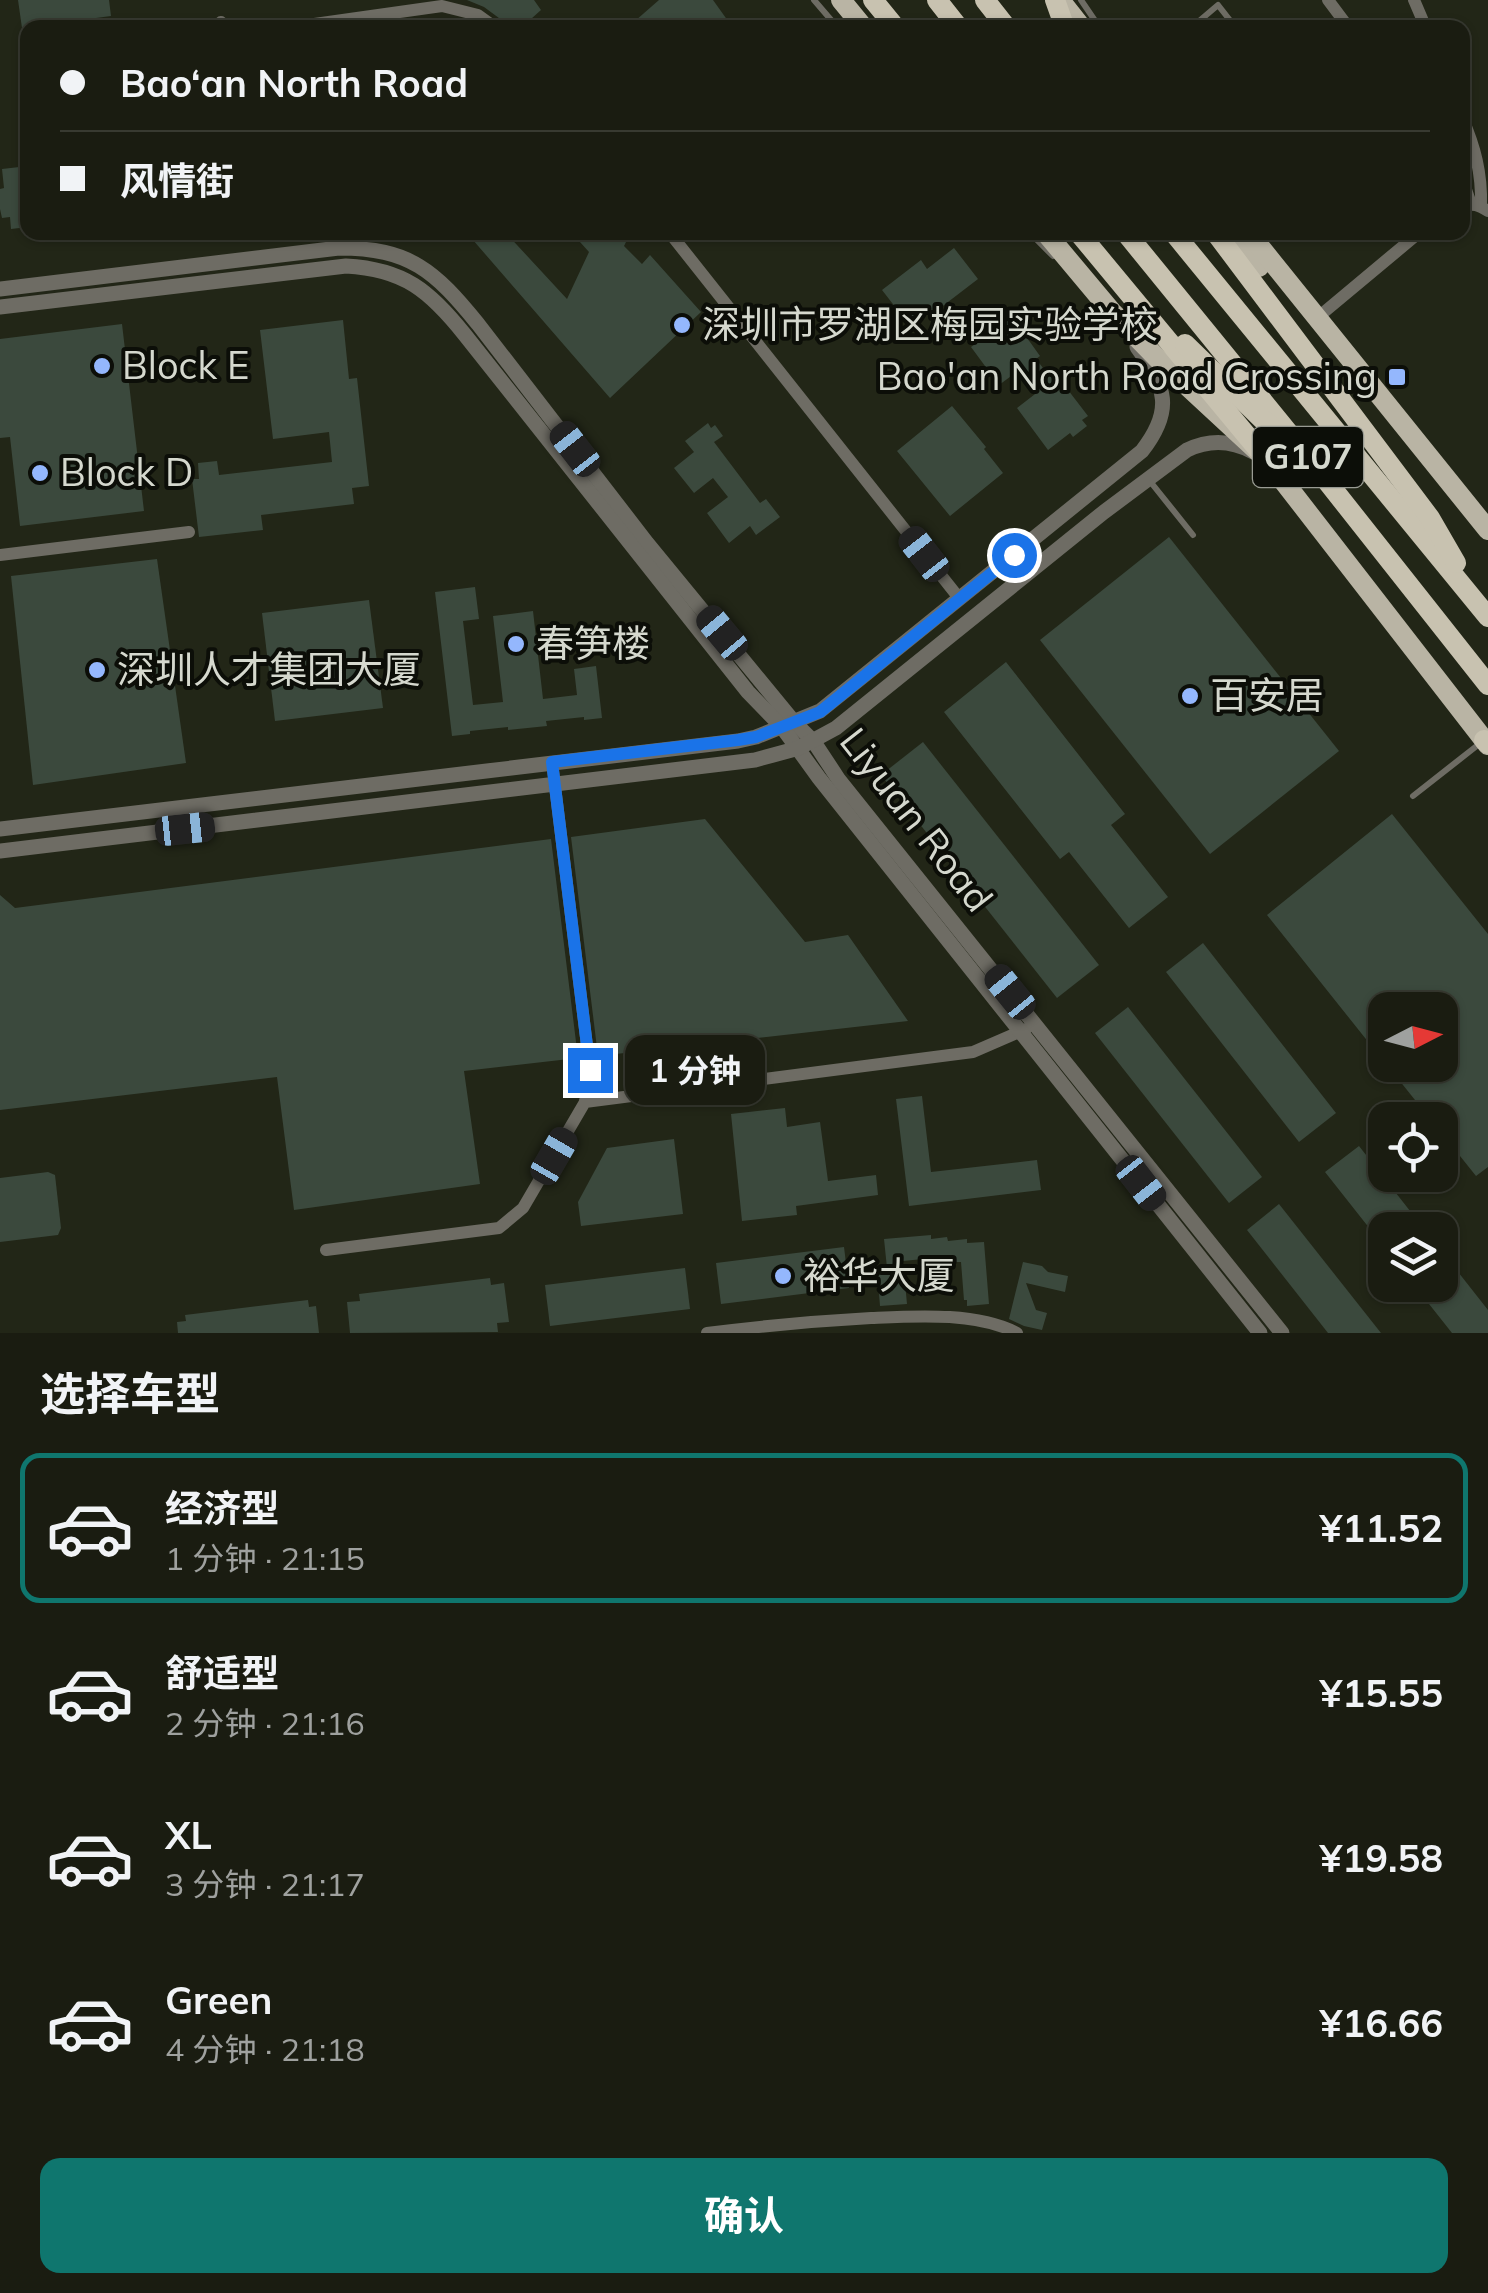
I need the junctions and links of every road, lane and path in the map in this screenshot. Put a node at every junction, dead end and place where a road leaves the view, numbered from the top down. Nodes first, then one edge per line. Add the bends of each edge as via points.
1 (814, 0) edge
2 (841, 0) edge
3 (873, 0) edge
4 (937, 0) edge
5 (336, 20) edge
6 (485, 20) edge
7 (831, 20) edge
8 (857, 20) edge
9 (889, 20) edge
10 (953, 20) edge
11 (1200, 20) edge
12 (1230, 20) edge
13 (1470, 135) edge
14 (1478, 206) edge
15 (675, 240) edge
16 (1037, 240) edge
17 (1052, 240) edge
18 (1085, 240) edge
19 (1132, 240) edge
20 (1180, 240) edge
21 (1221, 240) edge
22 (1236, 240) edge
23 (1254, 240) edge
24 (1410, 240) edge
25 (1087, 282) junction
26 (1126, 288) junction
27 (0, 290) edge
28 (0, 307) edge
29 (1112, 312) junction
30 (1317, 318) junction
31 (1367, 381) junction
32 (1292, 437) junction
33 (1267, 460) junction
34 (1148, 480) junction
35 (1488, 530) edge
36 (189, 532) dead end
37 (1193, 535) dead end
38 (0, 554) edge
39 (959, 598) junction
40 (1488, 617) edge
41 (1488, 685) edge
42 (788, 724) junction
43 (1487, 743) edge
44 (806, 745) junction
45 (552, 762) junction
46 (555, 786) junction
47 (1414, 796) dead end
48 (0, 829) edge
49 (0, 851) edge
50 (1028, 1028) junction
51 (586, 1102) junction
52 (326, 1250) dead end
53 (805, 1327) edge
54 (708, 1333) edge
55 (1018, 1333) edge
56 (1260, 1333) edge
57 (1282, 1333) edge

1 - 7 lane
2 - 8 main road
3 - 9 highway
4 - 10 highway
5 - 6 street via 442,6
11 - 12 lane via 1218,5
13 - 14 street via 1482,184
15 - 39 street
16 - 25 lane
17 - 25 main road
18 - 26 highway
19 - 32 highway, G107
20 - 40 highway, G107
21 - 40 highway via 1430,518
22 - 31 main road
23 - 30 main road
24 - 30 street
25 - 29 main road
26 - 32 highway via 1262,419
26 - 33 highway
27 - 42 street, Liyuan Road via 339,248 411,261 454,295
28 - 42 street, Liyuan Road via 346,266 408,280 443,308 748,692
29 - 33 main road
29 - 39 street via 1163,392 1153,437
30 - 31 main road
31 - 35 main road
32 - 41 highway, G107
33 - 34 street via 1229,442 1200,444
33 - 43 main road
34 - 37 lane
34 - 44 street via 847,720
36 - 38 street
39 - 42 street via 820,712
42 - 44 street, Liyuan Road
42 - 45 street via 738,740
43 - 47 lane
44 - 46 street via 755,760
44 - 50 street, Liyuan Road via 831,793
45 - 46 street
45 - 48 street
46 - 49 street
46 - 51 street via 590,1070
50 - 51 street via 973,1052
50 - 56 street, Liyuan Road
50 - 57 street, Liyuan Road
51 - 52 street via 523,1208 500,1228
53 - 54 street
53 - 55 street via 936,1314

